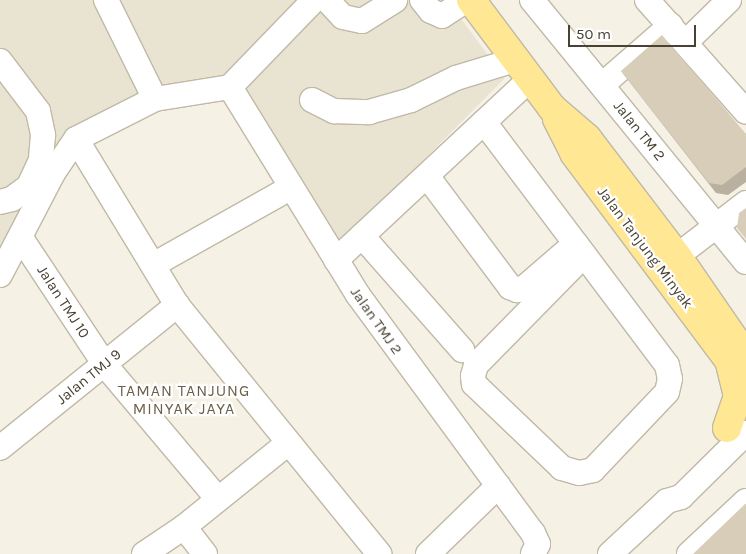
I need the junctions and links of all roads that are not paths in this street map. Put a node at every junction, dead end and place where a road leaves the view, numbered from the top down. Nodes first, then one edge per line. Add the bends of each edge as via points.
1 (106, 0) edge
2 (314, 0) edge
3 (327, 0) edge
4 (395, 0) edge
5 (422, 0) edge
6 (532, 0) edge
7 (647, 0) edge
8 (729, 0) edge
9 (476, 2) edge
10 (678, 33) junction
11 (0, 61) edge
12 (522, 70) junction
13 (602, 86) junction
14 (230, 87) junction
15 (150, 90) dead end
16 (312, 100) dead end
17 (552, 108) junction
18 (746, 112) edge
19 (484, 122) junction
20 (76, 139) junction
21 (427, 176) junction
22 (290, 188) junction
23 (0, 202) edge
24 (746, 203) edge
25 (717, 226) junction
26 (362, 236) junction
27 (21, 238) junction
28 (580, 249) junction
29 (677, 256) junction
30 (336, 260) junction
31 (746, 262) edge
32 (153, 265) junction
33 (0, 275) edge
34 (177, 305) junction
35 (462, 350) dead end
36 (737, 359) edge
37 (104, 365) junction
38 (746, 383) edge
39 (741, 429) edge
40 (287, 444) junction
41 (0, 448) edge
42 (498, 486) junction
43 (217, 498) junction
44 (746, 501) edge
45 (184, 527) junction
46 (536, 549) edge
47 (144, 554) edge
48 (206, 554) edge
49 (379, 554) edge
50 (428, 554) edge
51 (610, 554) edge
52 (689, 554) edge

1 - 15 street
2 - 14 street
3 - 4 street via 343,17 362,21
5 - 9 street via 431,11 442,16
6 - 13 street, Jalan TM 2
7 - 10 street
8 - 10 street
9 - 12 main road, Jalan Tanjung Minyak
10 - 13 street
10 - 18 street
11 - 23 street via 38,111 43,135 41,160 28,186 12,200
12 - 16 street via 456,78 411,100 369,112 334,111
12 - 17 main road, Jalan Tanjung Minyak
12 - 19 street
13 - 25 street, Jalan TM 2
14 - 20 street via 155,99
14 - 22 street, Jalan TMJ 2
17 - 29 main road, Jalan Tanjung Minyak via 587,138
17 - 36 main road, Jalan Tanjung Minyak via 574,153
19 - 21 street
19 - 28 street
20 - 27 street via 53,173
20 - 32 street
21 - 26 street
21 - 28 street via 510,287 517,290 525,287
22 - 30 street, Jalan TMJ 2
22 - 32 street
24 - 25 street
25 - 29 street
25 - 31 street, Jalan TM 2
26 - 30 street
26 - 35 street
27 - 33 street
27 - 37 street, Jalan TMJ 10
28 - 28 street via 667,365 670,379 667,392 593,470 579,473 562,468 474,384 473,376 476,365
29 - 36 main road, Jalan Tanjung Minyak
30 - 42 street, Jalan TMJ 2 via 380,326
32 - 34 street
34 - 37 street, Jalan TMJ 9
34 - 40 street
36 - 38 main road, Jalan Tanjung Minyak
36 - 39 main road
37 - 41 street, Jalan TMJ 9
37 - 43 street, Jalan TMJ 10
39 - 51 street via 669,486 667,501
40 - 43 street
40 - 49 street
42 - 46 street, Jalan TMJ 2
42 - 50 street
43 - 45 street
44 - 52 street
45 - 47 street
45 - 48 street

